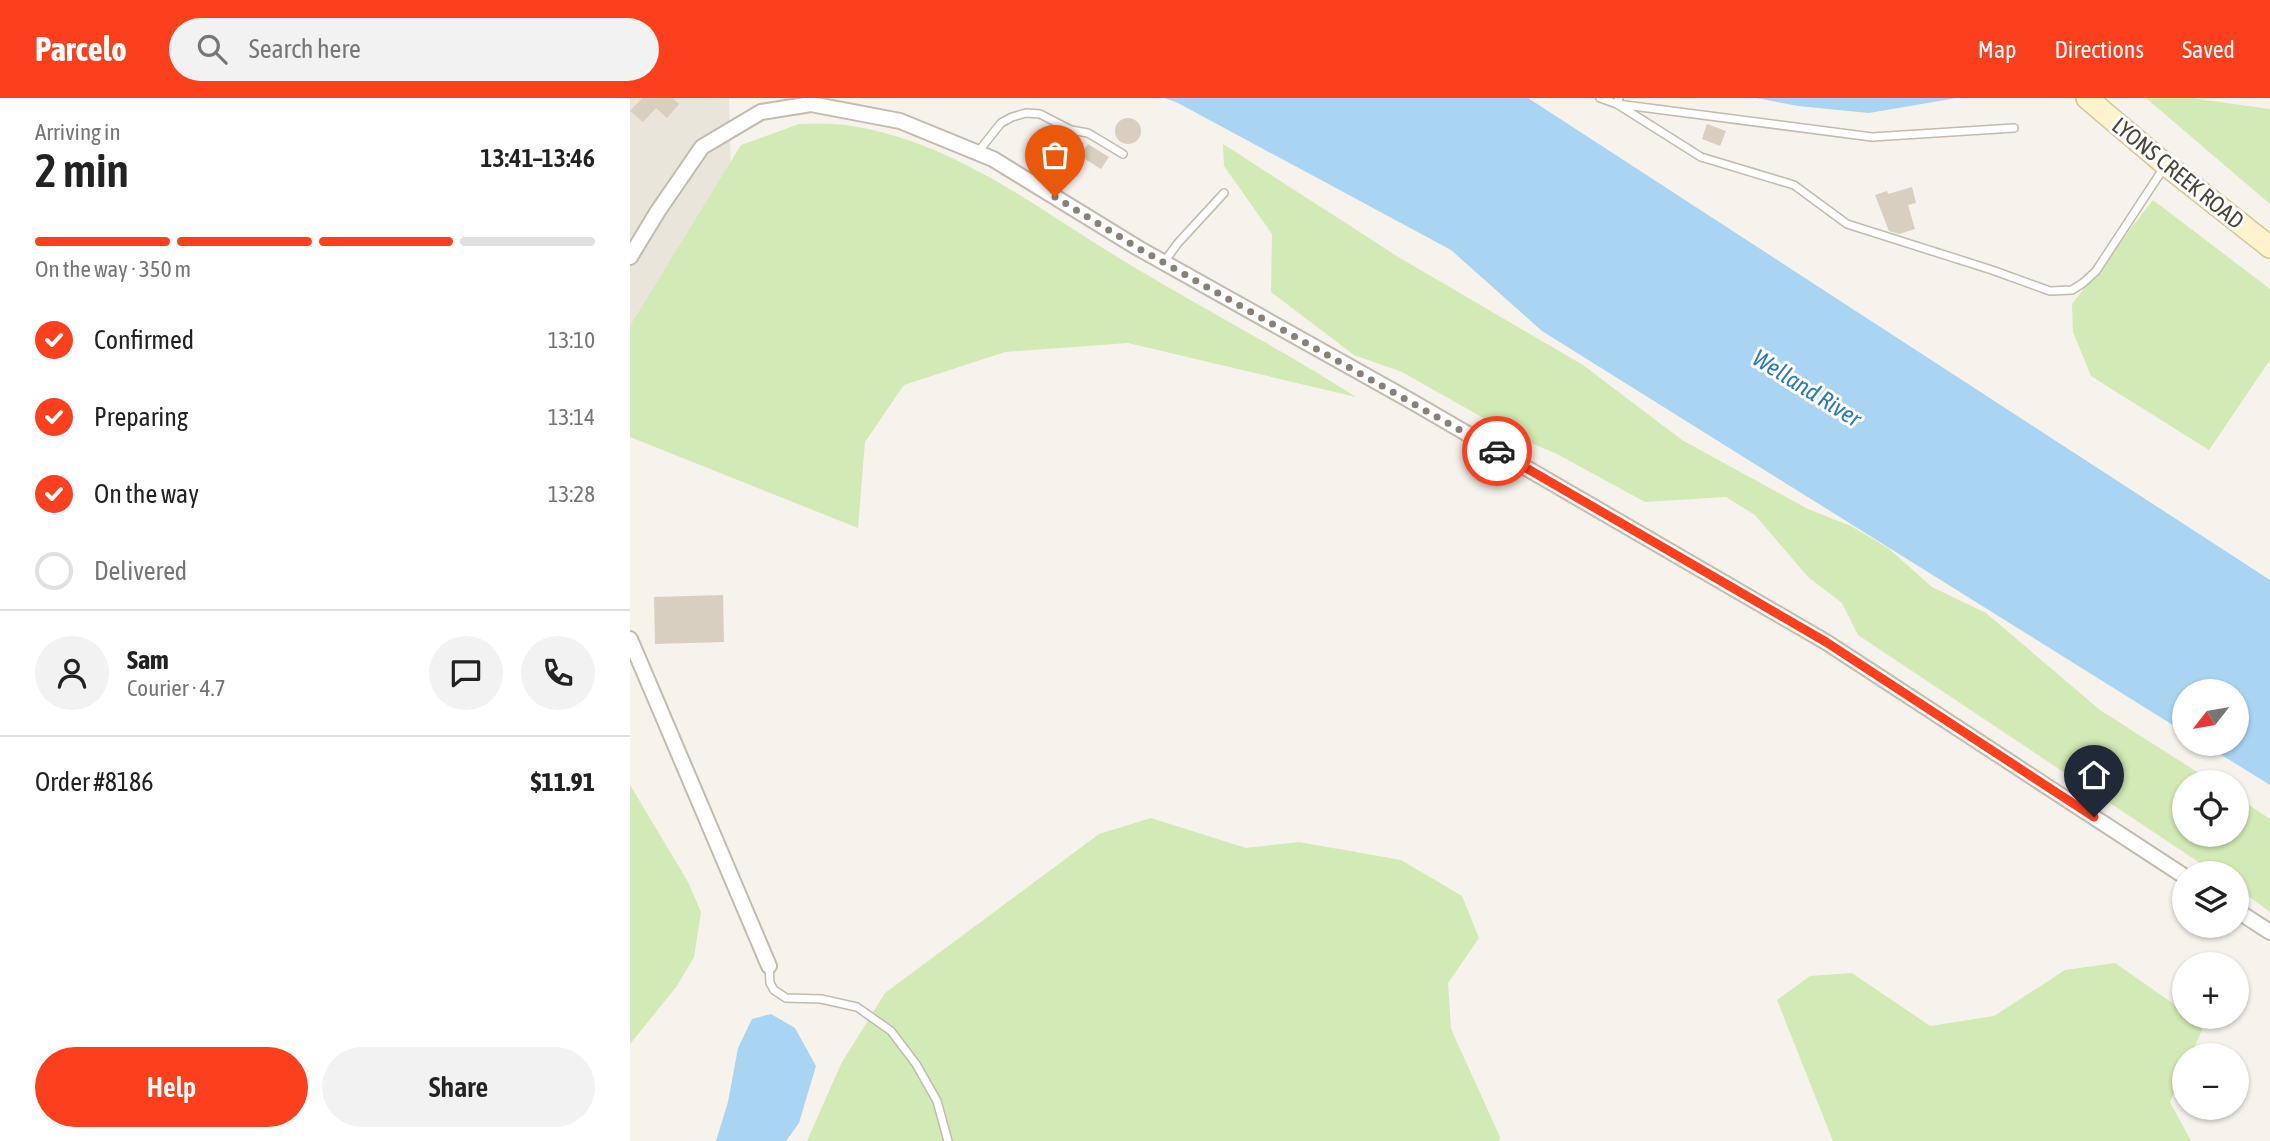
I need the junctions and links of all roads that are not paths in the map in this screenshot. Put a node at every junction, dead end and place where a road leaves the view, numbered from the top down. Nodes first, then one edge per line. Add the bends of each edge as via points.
1 (1600, 98) edge
2 (2088, 99) edge
3 (1618, 101) edge
4 (2014, 128) dead end
5 (978, 153) junction
6 (1124, 153) dead end
7 (2166, 166) junction
8 (1224, 193) dead end
9 (2270, 247) edge
10 (630, 257) edge
11 (1164, 262) junction
12 (630, 639) edge
13 (2172, 868) edge
14 (2249, 918) edge
15 (2270, 932) edge
16 (769, 966) joint
17 (948, 1141) edge

1 - 3 lane
2 - 7 main road, LYONS CREEK ROAD
3 - 4 lane via 1872,137
3 - 7 lane via 1701,157 1794,185 1847,224 2050,292 2072,290 2096,271
5 - 6 lane via 1000,123 1026,113 1088,133
5 - 10 street via 887,118 811,104 761,112 702,147
5 - 11 street
7 - 9 main road, LYONS CREEK ROAD
8 - 11 lane
11 - 13 street via 1826,642
12 - 16 street
14 - 15 street
16 - 17 lane via 770,983 786,998 857,1007 891,1031 937,1101

